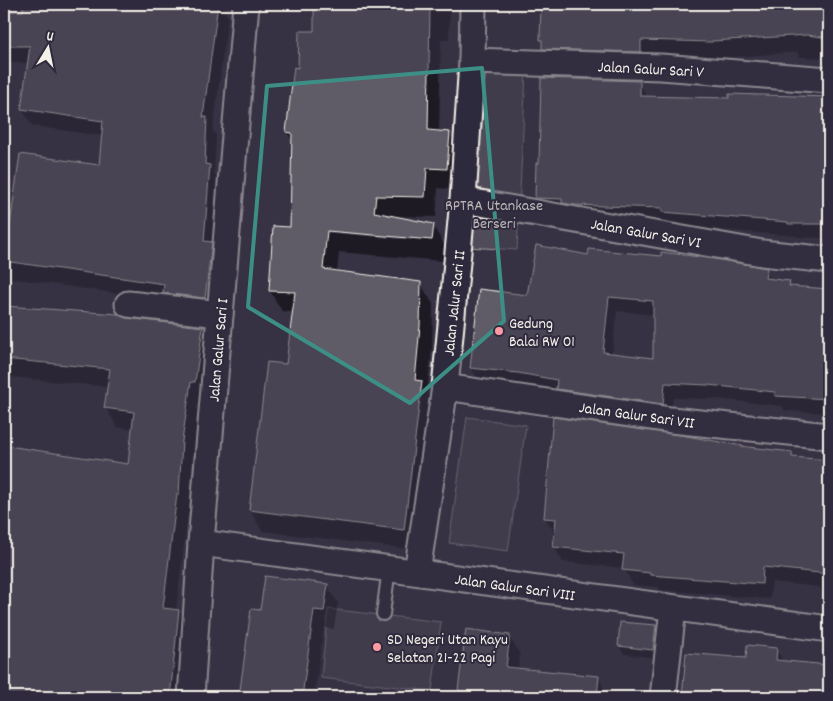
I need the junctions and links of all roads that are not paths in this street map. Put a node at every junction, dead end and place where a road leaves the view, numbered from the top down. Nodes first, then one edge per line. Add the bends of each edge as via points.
1 (246, 4) edge
2 (473, 4) edge
3 (472, 61) junction
4 (829, 80) edge
5 (463, 200) junction
6 (829, 260) edge
7 (128, 304) dead end
8 (220, 314) junction
9 (444, 387) junction
10 (829, 436) edge
11 (201, 543) junction
12 (389, 568) junction
13 (418, 572) junction
14 (673, 609) junction
15 (383, 614) dead end
16 (829, 629) edge
17 (191, 697) edge
18 (664, 697) edge

1 - 8 street, Jalan Galur Sari I
2 - 3 street, Jalan Jalur Sari II
3 - 4 street, Jalan Galur Sari V via 661,68
3 - 5 street, Jalan Jalur Sari II
5 - 6 street, Jalan Galur Sari VI via 762,253
5 - 9 street, Jalan Jalur Sari II
7 - 8 street
8 - 11 street, Jalan Galur Sari I
9 - 10 street, Jalan Galur Sari VII via 671,420
9 - 13 street, Jalan Jalur Sari II
11 - 12 street, Jalan Galur Sari VIII
11 - 17 street, Jalan Galur Sari I
12 - 13 street, Jalan Galur Sari VIII
12 - 15 lane
13 - 14 street, Jalan Galur Sari VIII
14 - 16 street, Jalan Galur Sari VIII
14 - 18 street

